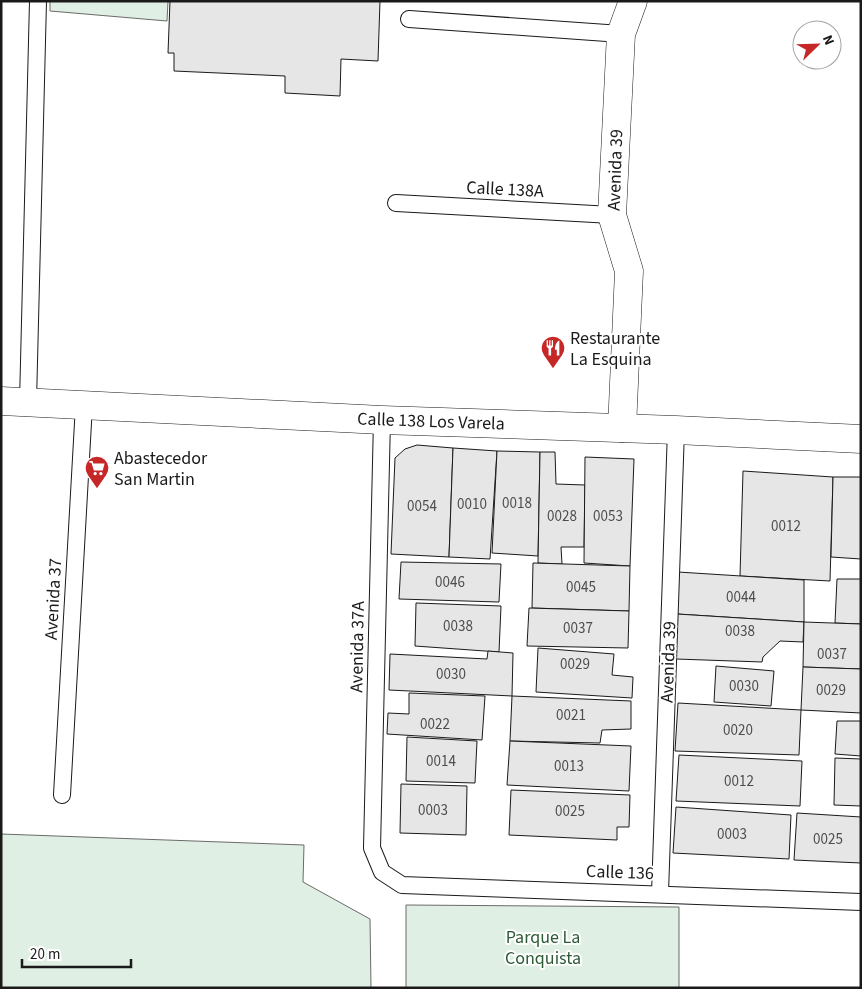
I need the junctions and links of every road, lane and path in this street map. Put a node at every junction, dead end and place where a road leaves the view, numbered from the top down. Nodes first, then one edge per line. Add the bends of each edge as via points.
1 (38, 1) edge
2 (633, 1) edge
3 (408, 19) dead end
4 (621, 34) junction
5 (396, 203) dead end
6 (612, 214) junction
7 (1, 401) edge
8 (28, 402) junction
9 (84, 405) junction
10 (382, 420) junction
11 (622, 428) junction
12 (676, 430) junction
13 (861, 438) edge
14 (62, 795) dead end
15 (382, 872) joint
16 (660, 893) junction
17 (861, 902) edge

1 - 8 lane
2 - 4 street, Avenida 39
3 - 4 lane
4 - 6 street, Avenida 39
5 - 6 lane, Calle 138A
6 - 11 street, Avenida 39 via 629,271
7 - 8 street, Calle 138 Los Varela
8 - 9 street, Calle 138 Los Varela
9 - 10 street, Calle 138 Los Varela
9 - 14 lane, Avenida 37
10 - 11 street, Calle 138 Los Varela
10 - 15 lane, Avenida 37A via 372,848
11 - 12 street, Calle 138 Los Varela
12 - 13 street, Calle 138 Los Varela
12 - 16 lane, Avenida 39
15 - 16 lane, Calle 136 via 402,885
16 - 17 lane, Calle 136

